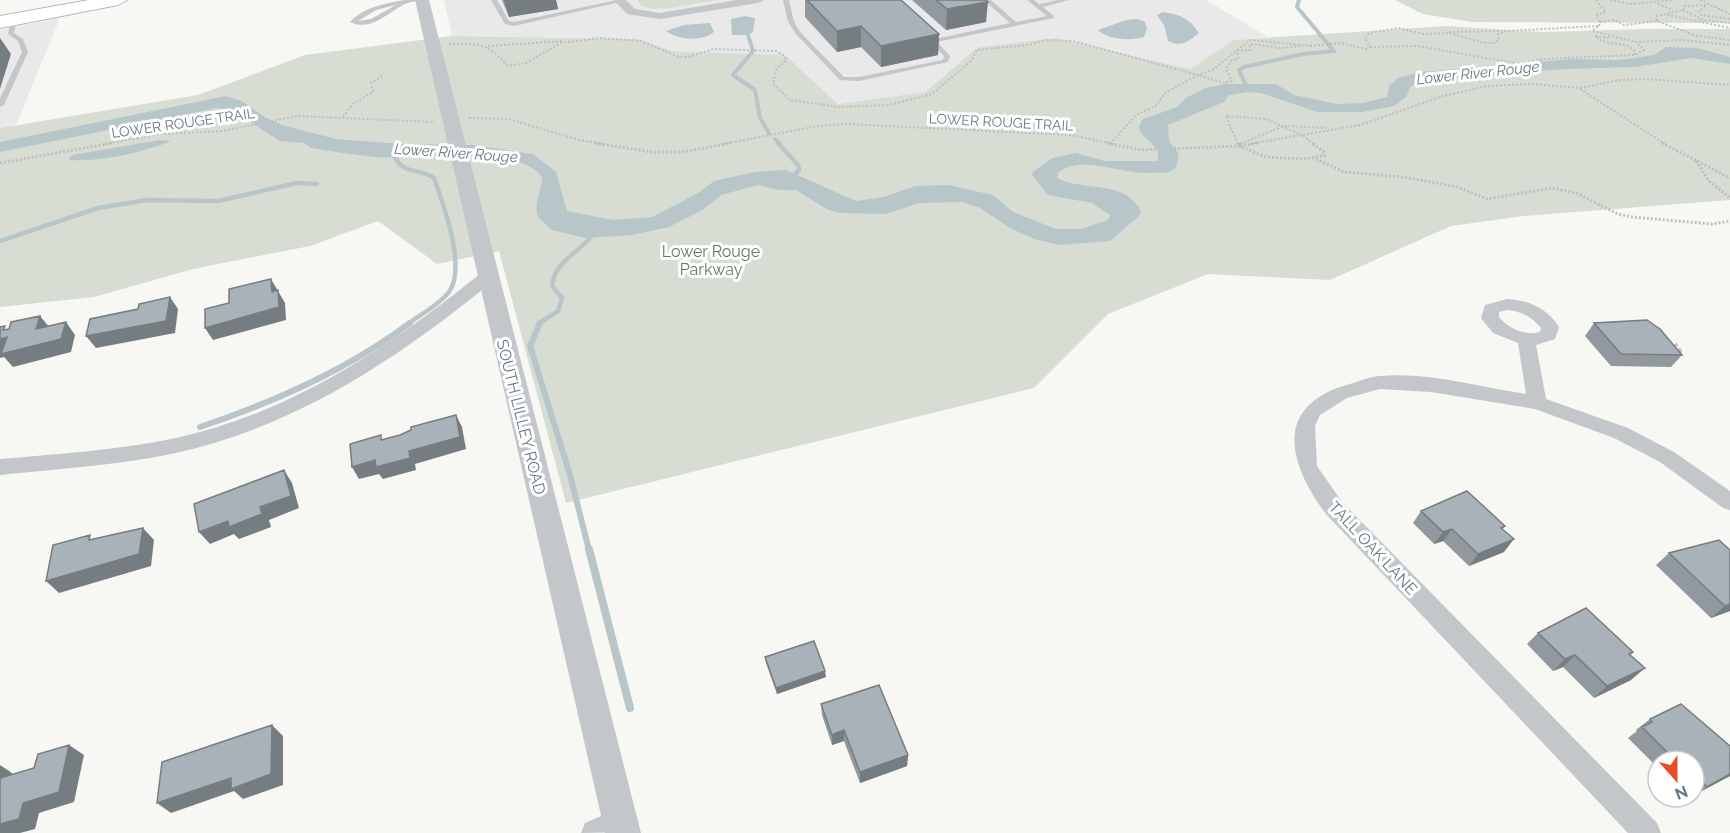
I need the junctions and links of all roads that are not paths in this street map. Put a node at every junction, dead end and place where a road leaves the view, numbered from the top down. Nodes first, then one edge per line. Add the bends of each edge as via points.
1 (118, 0) edge
2 (416, 0) edge
3 (422, 0) edge
4 (494, 0) edge
5 (758, 0) edge
6 (786, 0) edge
7 (987, 0) edge
8 (1030, 0) edge
9 (1066, 0) edge
10 (620, 1) edge
11 (404, 2) junction
12 (0, 4) edge
13 (1038, 6) junction
14 (5, 19) edge
15 (1015, 24) junction
16 (925, 34) edge
17 (932, 41) junction
18 (0, 105) edge
19 (487, 278) junction
20 (1526, 340) dead end
21 (1537, 403) junction
22 (0, 467) edge
23 (1730, 502) edge
24 (612, 829) edge
25 (1647, 833) edge

1 - 14 main road
2 - 11 lane
3 - 19 street, SOUTH LILLEY ROAD
4 - 10 lane via 507,23 514,24
5 - 10 street via 660,16 631,12
6 - 17 lane via 798,33 842,79 946,61 947,56
7 - 15 lane
8 - 13 lane
9 - 13 lane
11 - 11 lane via 368,22 352,21 370,11
12 - 14 main road via 12,4 15,8
13 - 15 lane via 1052,17
14 - 18 lane via 25,52
15 - 17 lane
16 - 17 lane
19 - 22 street via 391,350 338,383 286,408 179,445
19 - 24 street, SOUTH LILLEY ROAD
20 - 21 street
21 - 23 street, TALL OAK LANE via 1622,433 1667,457
21 - 25 street, TALL OAK LANE via 1431,385 1380,382 1340,393 1312,411 1305,426 1307,466 1334,508

